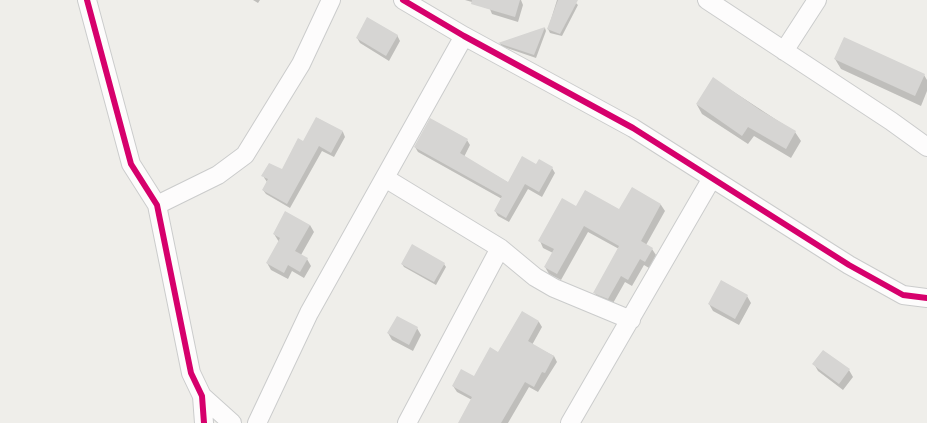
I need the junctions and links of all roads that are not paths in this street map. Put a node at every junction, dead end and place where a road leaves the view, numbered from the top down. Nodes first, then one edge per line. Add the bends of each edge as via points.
1 (87, 0) edge
2 (332, 0) edge
3 (403, 0) edge
4 (706, 0) edge
5 (817, 0) edge
6 (464, 36) junction
7 (784, 51) junction
8 (927, 147) edge
9 (385, 178) junction
10 (712, 178) junction
11 (157, 205) junction
12 (500, 248) junction
13 (927, 298) edge
14 (631, 320) junction
15 (202, 396) junction
16 (204, 423) edge
17 (232, 423) edge
18 (257, 423) edge
19 (408, 423) edge
20 (570, 423) edge

1 - 11 street via 131,164
2 - 11 street via 300,64 245,154 218,175
3 - 6 street
4 - 7 street
5 - 7 street
6 - 9 street
6 - 10 street via 633,128
7 - 8 street
9 - 12 street
9 - 18 street via 308,313
10 - 13 street via 902,295
10 - 14 street
11 - 15 street via 191,373
12 - 14 street via 535,277 554,288
12 - 19 street
14 - 20 street
15 - 16 street
15 - 17 street

